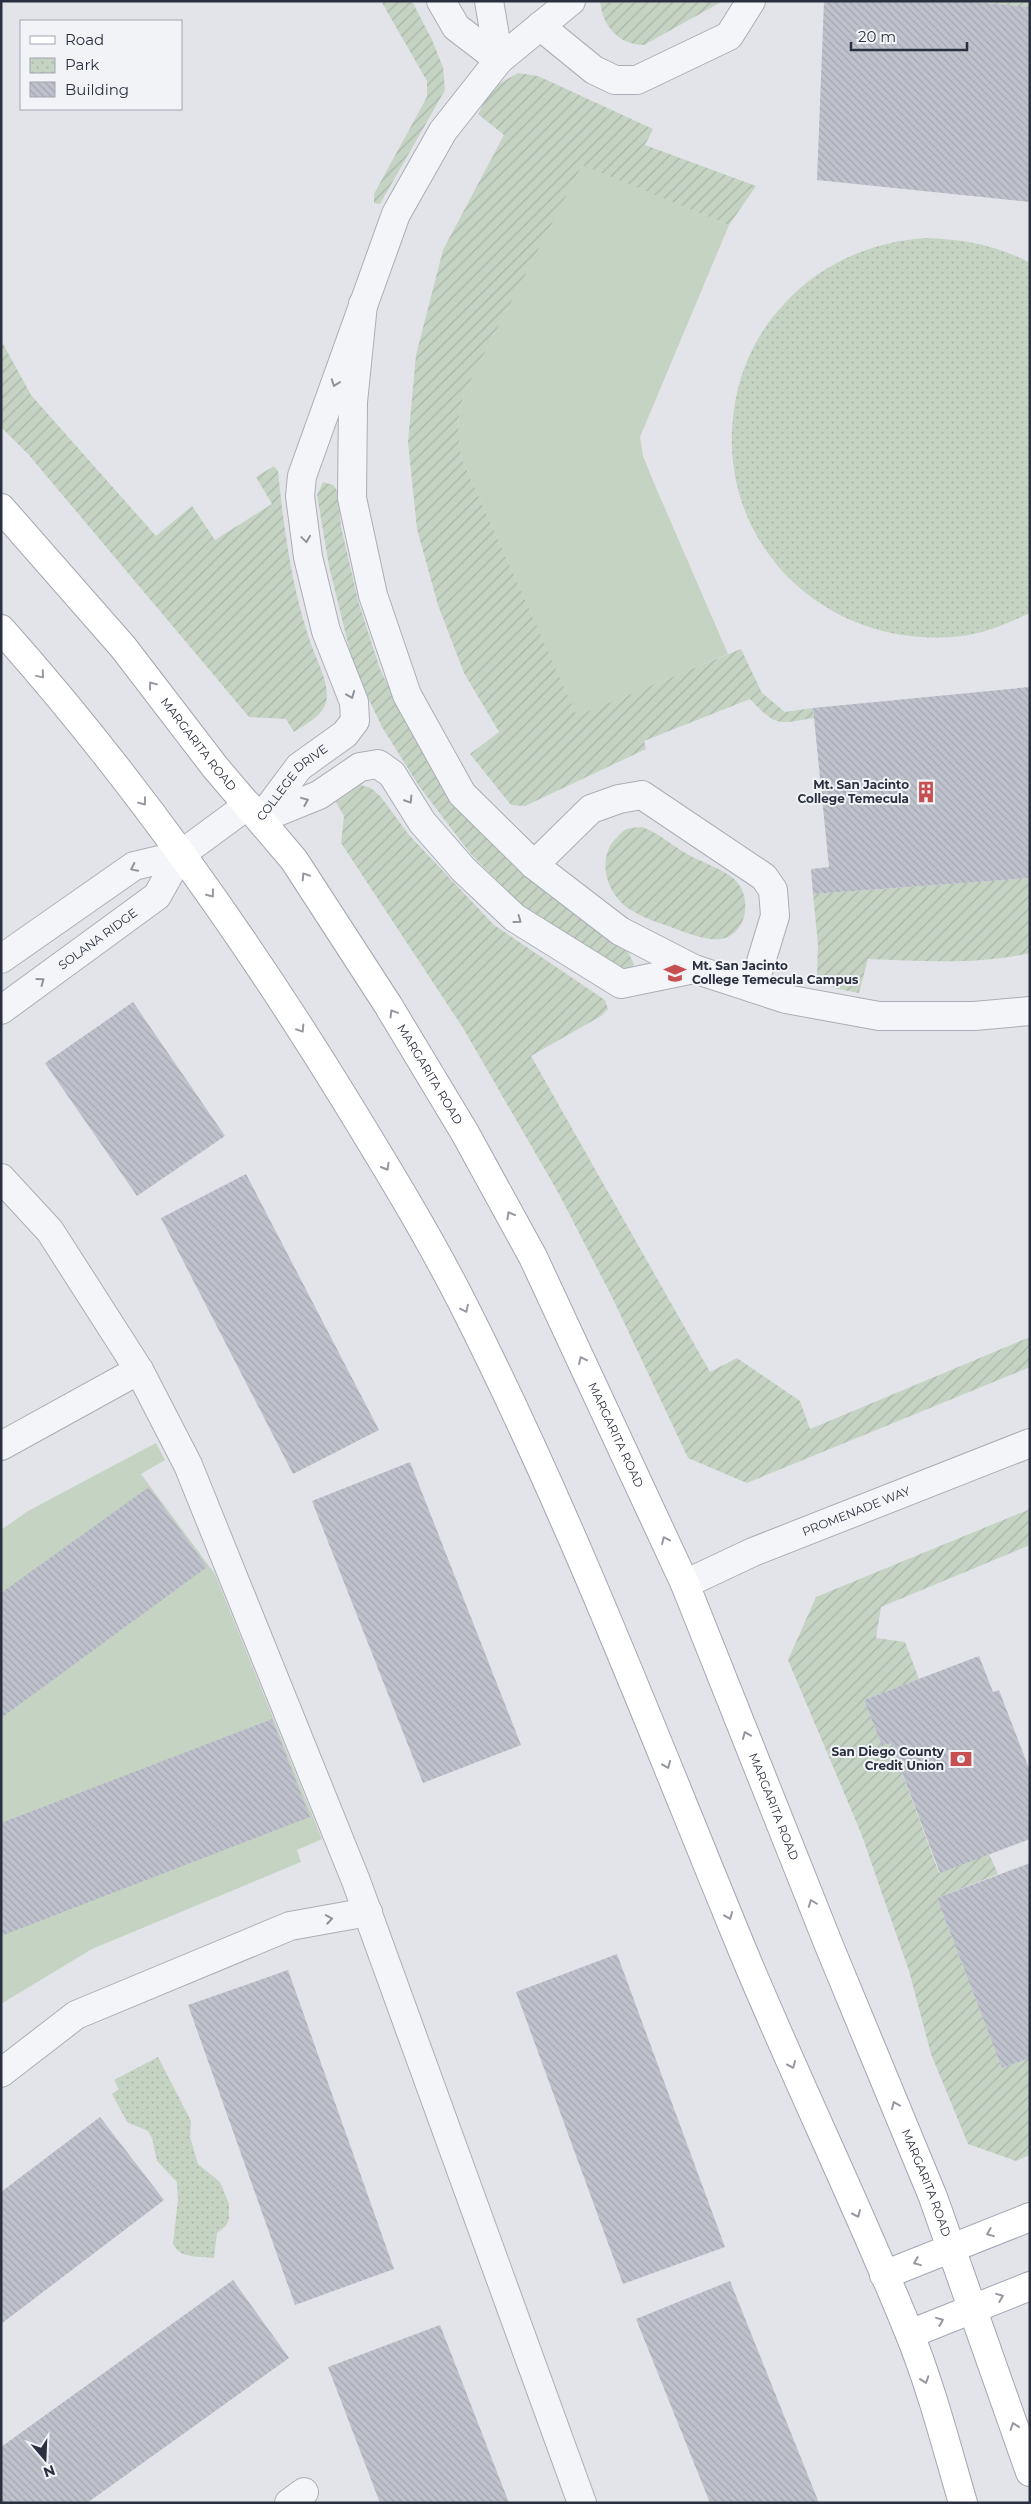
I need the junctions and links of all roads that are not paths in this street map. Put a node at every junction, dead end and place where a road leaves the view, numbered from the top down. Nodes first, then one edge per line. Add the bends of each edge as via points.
1 (441, 1) edge
2 (489, 1) edge
3 (570, 1) edge
4 (751, 1) edge
5 (540, 26) junction
6 (499, 60) junction
7 (363, 304) junction
8 (1, 508) edge
9 (1, 629) edge
10 (254, 812) junction
11 (180, 855) junction
12 (534, 865) junction
13 (1, 958) edge
14 (694, 969) junction
15 (753, 988) junction
16 (1, 1010) edge
17 (1030, 1011) edge
18 (1, 1178) edge
19 (139, 1370) junction
20 (1030, 1443) edge
21 (1, 1446) edge
22 (685, 1584) junction
23 (368, 1912) junction
24 (1, 2073) edge
25 (1030, 2217) edge
26 (950, 2249) junction
27 (884, 2275) junction
28 (1030, 2286) edge
29 (971, 2309) junction
30 (910, 2334) junction
31 (1030, 2472) edge
32 (582, 2503) edge
33 (964, 2503) edge

1 - 6 street via 456,27
2 - 6 street
3 - 5 street
4 - 5 street via 729,36 637,80 616,80 594,70
5 - 6 street
6 - 7 street via 443,131 396,214
7 -> 10 street, COLLEGE DRIVE via 302,476 300,496 308,557 326,631 354,702 355,721 345,734 299,767
7 - 12 street via 353,402 352,498 373,595 407,695 462,794
10 -> 8 main road, MARGARITA ROAD via 215,767 123,647
9 -> 11 main road via 145,804
10 - 11 street, SOLANA RIDGE
10 -> 14 street, COLLEGE DRIVE via 319,795 360,767 378,764 392,774 422,822 463,869 515,918 621,984
22 -> 10 main road, MARGARITA ROAD via 533,1257 470,1141 388,1005 299,868
11 -> 13 street, SOLANA RIDGE via 134,866
16 -> 11 street, SOLANA RIDGE via 156,896
11 -> 27 main road via 222,908 303,1031 384,1162 462,1301 526,1434 608,1621 753,1976
12 - 14 street via 620,931
12 - 15 street via 591,809 642,795 764,877 773,890 775,916
14 - 15 street
15 - 17 street via 786,999 879,1016 974,1016
18 - 19 street via 50,1231
19 - 21 street
19 - 23 street via 188,1465
20 - 22 street, PROMENADE WAY via 753,1552
26 -> 22 main road, MARGARITA ROAD via 933,2197
24 -> 23 street via 76,2016 290,1926
23 - 32 street
25 -> 26 main road
26 -> 27 main road
26 - 29 main road, MARGARITA ROAD
27 - 30 main road
29 -> 28 main road
30 -> 29 main road
31 -> 29 main road, MARGARITA ROAD
30 -> 33 main road

